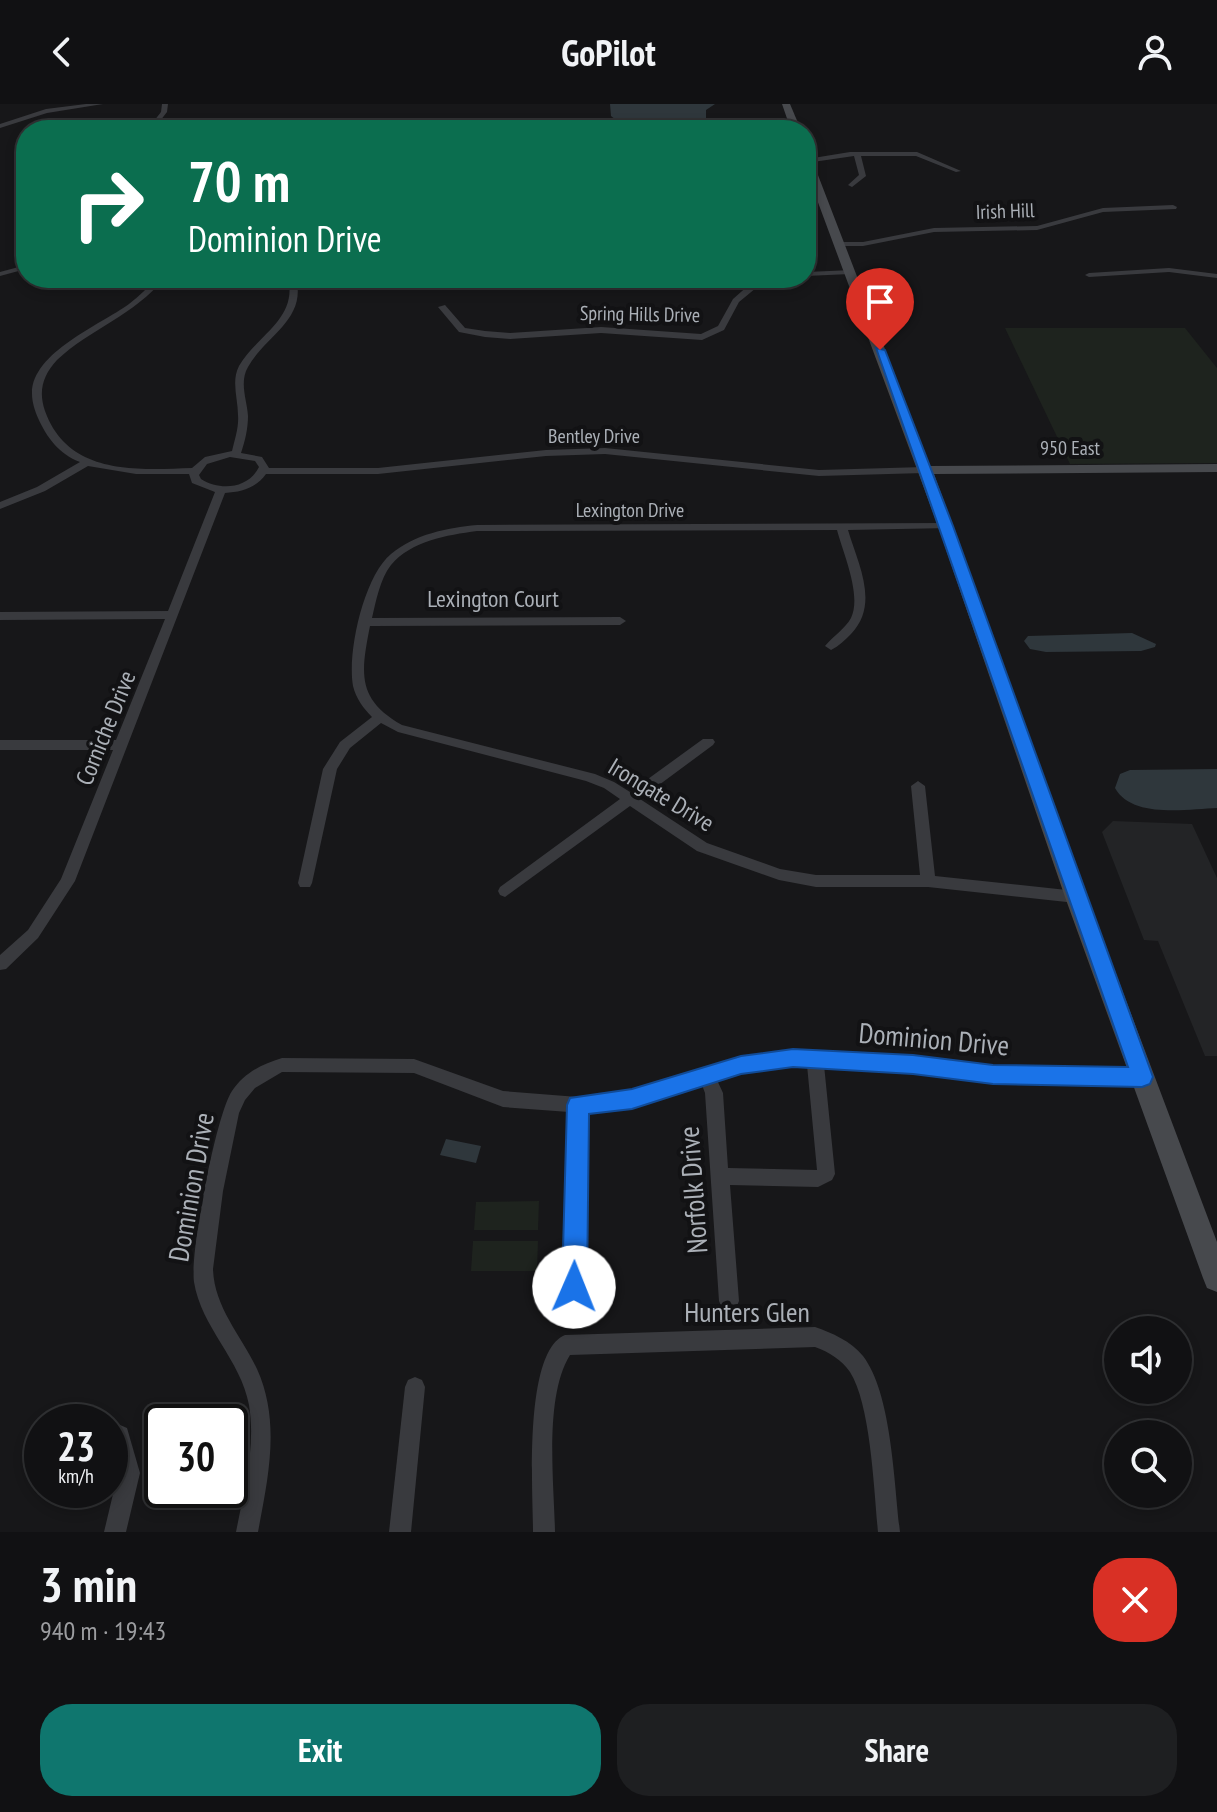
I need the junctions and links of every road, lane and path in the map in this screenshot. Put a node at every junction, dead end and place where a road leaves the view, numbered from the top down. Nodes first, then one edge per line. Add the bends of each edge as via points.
1 (100, 104) edge
2 (18, 120) edge
3 (857, 154) junction
4 (816, 158) edge
5 (958, 171) dead end
6 (816, 184) edge
7 (852, 185) dead end
8 (1173, 207) dead end
9 (838, 244) junction
10 (850, 272) junction
11 (816, 274) edge
12 (1089, 275) dead end
13 (1217, 276) edge
14 (150, 288) edge
15 (294, 288) edge
16 (751, 288) edge
17 (442, 307) dead end
18 (236, 453) junction
19 (87, 462) junction
20 (1217, 468) edge
21 (924, 470) junction
22 (195, 471) junction
23 (263, 471) junction
24 (221, 490) junction
25 (0, 506) edge
26 (946, 526) junction
27 (842, 527) junction
28 (173, 615) junction
29 (0, 616) edge
30 (620, 621) dead end
31 (367, 622) junction
32 (831, 646) dead end
33 (379, 718) junction
34 (708, 742) dead end
35 (0, 745) edge
36 (123, 745) junction
37 (918, 786) dead end
38 (628, 800) junction
39 (928, 881) junction
40 (305, 883) dead end
41 (505, 891) dead end
42 (1076, 897) junction
43 (0, 964) edge
44 (815, 1057) junction
45 (707, 1075) junction
46 (1142, 1077) junction
47 (578, 1105) junction
48 (720, 1176) junction
49 (1217, 1278) edge
50 (574, 1287) dead end
51 (729, 1301) dead end
52 (415, 1387) dead end
53 (121, 1508) edge
54 (115, 1532) edge
55 (247, 1532) edge
56 (400, 1532) edge
57 (544, 1532) edge
58 (889, 1532) edge

1 - 2 street
3 - 4 street
3 - 5 street via 926,155
3 - 7 street via 863,176
6 - 9 main road
8 - 9 street, Irish Hill via 1103,210 1037,228 934,230
9 - 10 main road
10 - 11 street
10 - 21 main road
12 - 13 street via 1169,270
14 - 19 street via 134,305 58,355 38,381 37,400 50,434
15 - 18 street via 285,318 239,378 243,427
16 - 17 street, Spring Hills Drive via 736,301 721,328 702,337 601,330 485,334 462,330
18 - 22 street via 213,457
18 - 23 street via 258,459
19 - 22 street via 130,471
19 - 25 street
20 - 21 main road, 950 East
21 - 23 street, Bentley Drive via 819,473 605,451 378,471
21 - 26 main road
22 - 24 street via 200,485
23 - 24 street via 250,483
24 - 28 street, Corniche Drive
26 - 27 street, Lexington Drive
26 - 42 main road
27 - 31 street, Lexington Drive via 456,530 417,542 387,563 375,584
27 - 32 street via 860,611
28 - 29 street
28 - 36 street, Corniche Drive
30 - 31 street, Lexington Court
31 - 33 street via 357,681
33 - 38 street, Irongate Drive via 428,737 565,769 609,785
33 - 40 street via 345,745 330,769
34 - 38 street
35 - 36 street
36 - 43 street, Corniche Drive via 68,881 33,934
37 - 39 street
38 - 39 street, Irongate Drive via 702,847 779,874 816,881
38 - 41 street
39 - 42 street, Irongate Drive
42 - 46 main road
44 - 45 street, Dominion Drive via 771,1059
44 - 46 street, Dominion Drive via 993,1074
44 - 48 street via 826,1174 818,1179
45 - 47 street, Dominion Drive via 632,1099
45 - 48 street, Norfolk Drive via 714,1093
46 - 49 main road
47 - 50 street
47 - 55 street, Dominion Drive via 503,1099 414,1066 282,1065 250,1082 234,1102 205,1243 203,1278 258,1400 263,1444
48 - 51 street, Norfolk Drive
52 - 56 street
53 - 54 street
57 - 58 street, Hunters Glen via 548,1378 558,1353 571,1343 815,1337 831,1343 859,1368 877,1427

